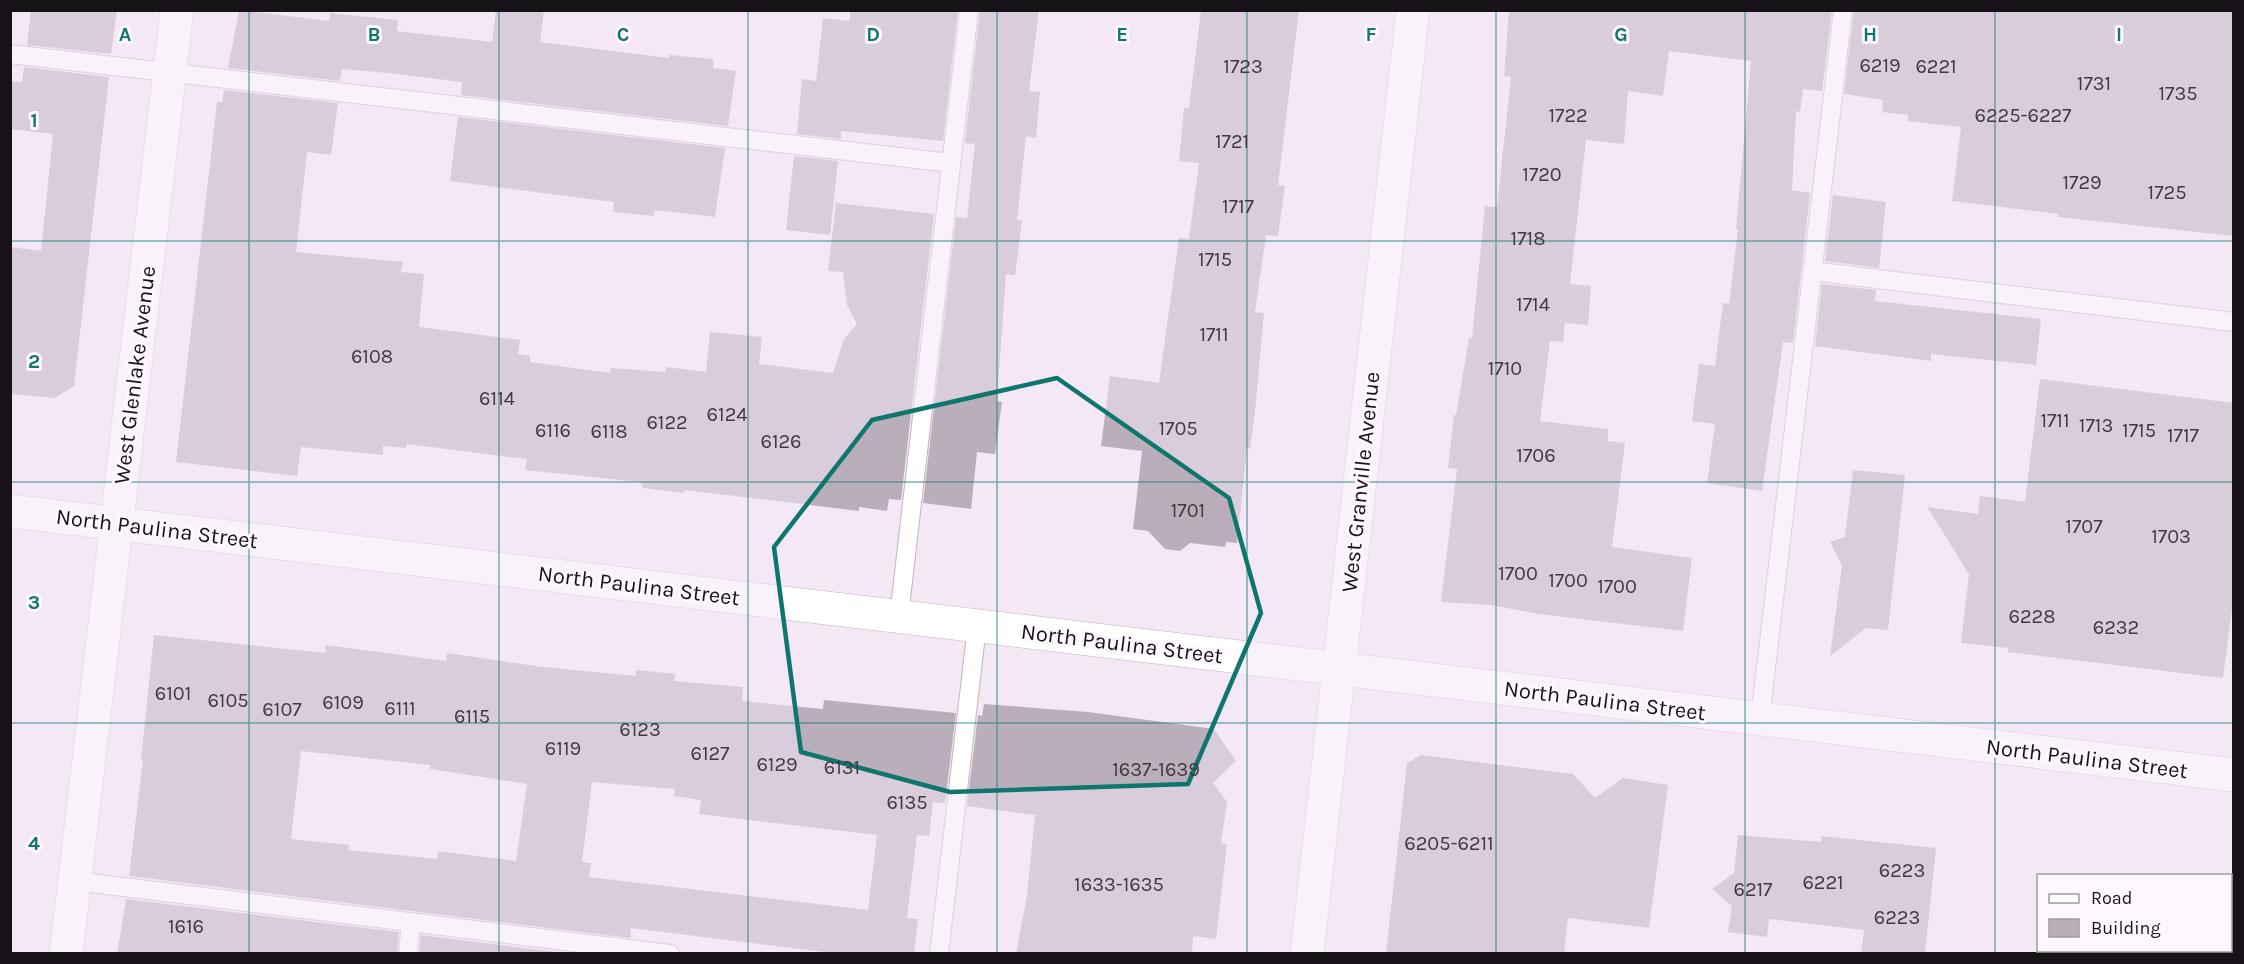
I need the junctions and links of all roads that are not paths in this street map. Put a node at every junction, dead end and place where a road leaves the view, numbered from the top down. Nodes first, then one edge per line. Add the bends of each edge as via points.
1 (177, 10) edge
2 (969, 10) edge
3 (1413, 10) edge
4 (1843, 10) edge
5 (10, 54) edge
6 (170, 73) junction
7 (951, 163) junction
8 (1812, 271) junction
9 (2234, 322) edge
10 (10, 511) edge
11 (117, 524) junction
12 (899, 616) junction
13 (977, 626) junction
14 (1339, 669) junction
15 (1760, 719) junction
16 (2234, 775) edge
17 (74, 881) junction
18 (411, 922) junction
19 (66, 954) edge
20 (408, 954) edge
21 (670, 954) edge
22 (939, 954) edge
23 (1307, 954) edge

1 - 6 street, West Glenlake Avenue
2 - 7 lane
3 - 14 street, West Granville Avenue
4 - 8 lane
5 - 6 lane
6 - 7 lane
6 - 11 street, West Glenlake Avenue
7 - 12 lane
8 - 9 lane
8 - 15 lane
10 - 11 street, North Paulina Street
11 - 12 street, North Paulina Street
11 - 17 street, West Glenlake Avenue
12 - 13 street, North Paulina Street
13 - 14 street, North Paulina Street
13 - 22 lane
14 - 15 street, North Paulina Street
14 - 23 street, West Granville Avenue
15 - 16 street, North Paulina Street
17 - 18 lane
17 - 19 street, West Glenlake Avenue
18 - 20 lane
18 - 21 lane

